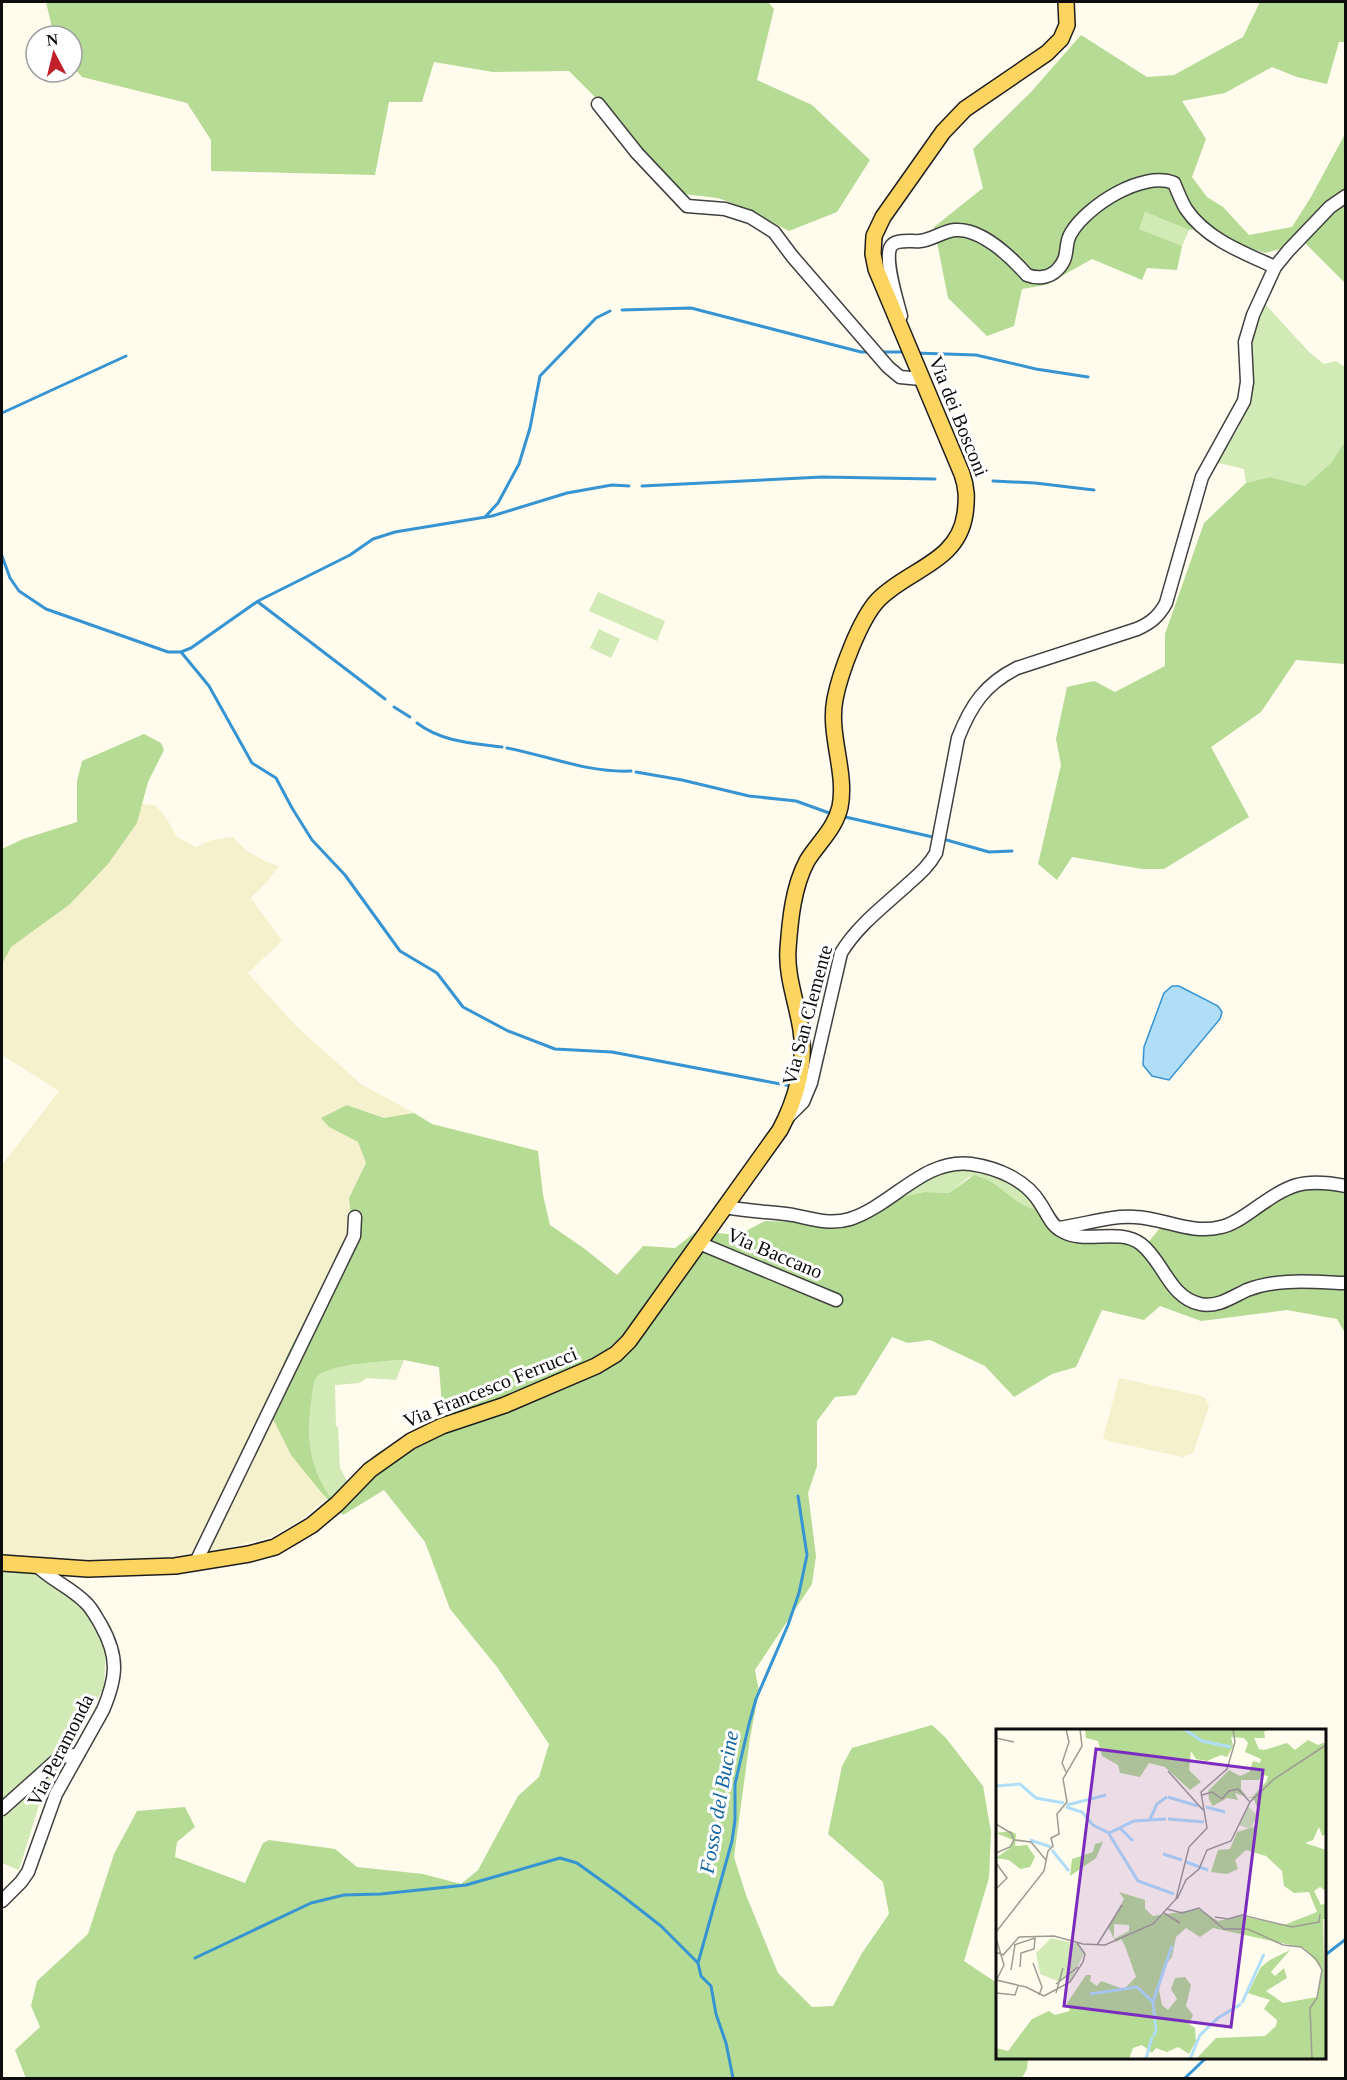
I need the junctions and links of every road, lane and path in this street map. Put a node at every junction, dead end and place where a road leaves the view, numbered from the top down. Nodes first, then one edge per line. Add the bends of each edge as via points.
1 (1066, 2) edge
2 (598, 105) dead end
3 (1346, 196) edge
4 (1275, 267) junction
5 (908, 347) junction
6 (921, 379) junction
7 (786, 1119) junction
8 (1346, 1186) edge
9 (725, 1207) junction
10 (355, 1217) dead end
11 (1057, 1228) junction
12 (699, 1243) junction
13 (1346, 1283) edge
14 (836, 1300) dead end
15 (2, 1563) edge
16 (195, 1564) junction
17 (36, 1565) junction
18 (78, 1754) junction
19 (2, 1809) edge
20 (2, 1901) edge

1 - 5 main road, Via dei Bosconi via 1067,25 1061,39 951,123 876,228 874,262
2 - 6 street via 687,206 738,212 760,221 774,232 874,352 900,377
3 - 4 street, Via San Clemente via 1330,207
4 - 5 street via 1210,232 1185,208 1174,183 1134,185 1118,191 1077,224 1069,236 1068,254 1051,275 1027,275 985,239 964,230 893,244 890,265
4 - 7 street, Via San Clemente via 1245,342 1244,401 1202,477 1163,609 1137,630 1017,668 999,677 980,696 958,738 940,839 932,860 860,928 841,953 811,1083 803,1102
5 - 6 main road, Via dei Bosconi
6 - 7 main road, Via dei Bosconi via 966,486 964,520 956,541 940,558 879,598 861,625 835,700 841,786 837,815 807,861 798,884 788,948 802,1052 798,1084
7 - 9 main road, Via dei Bosconi
8 - 11 street via 1301,1183 1277,1193 1232,1224 1201,1230 1131,1216
9 - 11 street via 824,1222 841,1221 883,1204 938,1167 969,1164 1003,1173 1023,1184
9 - 12 main road, Via Francesco Ferrucci
10 - 16 street via 354,1236
11 - 13 street via 1072,1235 1135,1240 1149,1252 1172,1285 1198,1304 1220,1303 1272,1284
12 - 14 street, Via Baccano
12 - 16 main road, Via Francesco Ferrucci via 629,1341 606,1361 411,1441 370,1470 326,1514 286,1542
15 - 17 main road, Via Francesco Ferrucci
16 - 17 main road, Via Francesco Ferrucci via 88,1569
17 - 18 street, Via Peramonda via 84,1600 113,1650 115,1670 108,1698
18 - 19 street via 59,1758
18 - 20 street, Via Peramonda via 56,1794 25,1877

